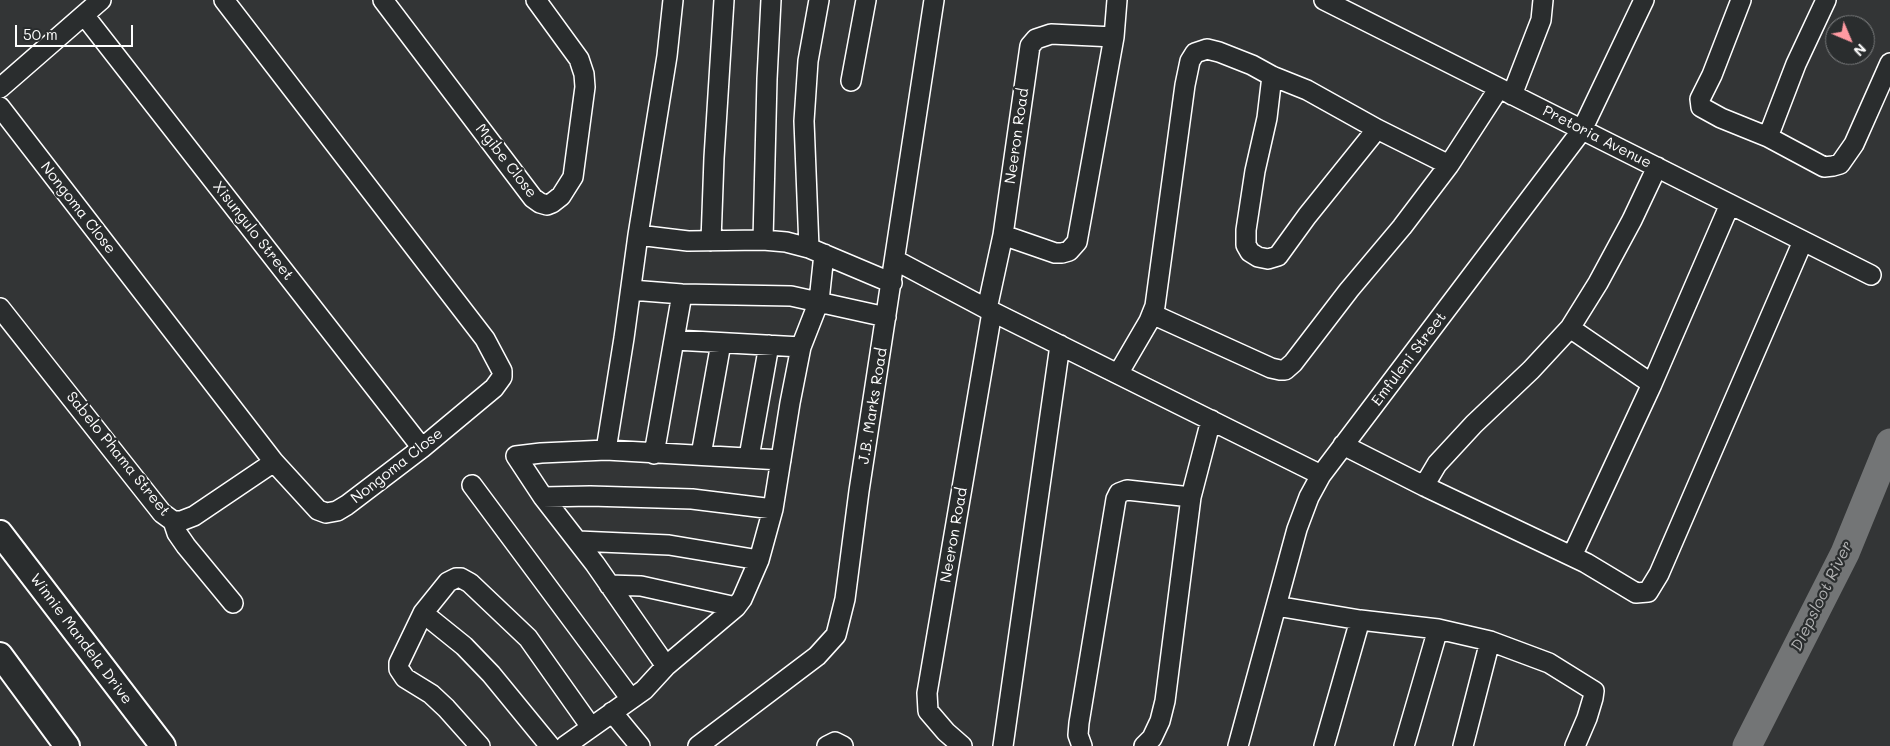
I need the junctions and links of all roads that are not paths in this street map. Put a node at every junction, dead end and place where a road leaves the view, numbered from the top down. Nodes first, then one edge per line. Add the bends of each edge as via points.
1 (101, 0) edge
2 (224, 0) edge
3 (383, 0) edge
4 (536, 0) edge
5 (672, 0) edge
6 (724, 0) edge
7 (771, 0) edge
8 (818, 0) edge
9 (866, 0) edge
10 (934, 0) edge
11 (1117, 0) edge
12 (1324, 0) edge
13 (1543, 0) edge
14 (1644, 0) edge
15 (1741, 0) edge
16 (1826, 0) edge
17 (1357, 7) edge
18 (84, 15) junction
19 (1114, 37) junction
20 (1890, 63) edge
21 (1272, 76) junction
22 (851, 81) dead end
23 (0, 88) edge
24 (1505, 91) junction
25 (0, 107) edge
26 (1377, 129) junction
27 (1582, 130) junction
28 (1768, 137) junction
29 (1449, 165) junction
30 (1657, 167) junction
31 (1730, 204) junction
32 (638, 235) junction
33 (1003, 235) junction
34 (763, 240) junction
35 (711, 241) junction
36 (1803, 241) junction
37 (817, 251) junction
38 (895, 260) junction
39 (1871, 274) dead end
40 (892, 283) junction
41 (631, 290) junction
42 (682, 294) junction
43 (818, 301) junction
44 (0, 308) edge
45 (990, 310) junction
46 (1152, 314) junction
47 (886, 317) junction
48 (1570, 328) junction
49 (675, 340) junction
50 (721, 343) junction
51 (769, 345) junction
52 (1060, 345) junction
53 (802, 347) junction
54 (1118, 374) junction
55 (1652, 384) junction
56 (1211, 420) junction
57 (1343, 445) junction
58 (422, 448) junction
59 (606, 450) junction
60 (654, 454) junction
61 (701, 455) junction
62 (749, 457) junction
63 (781, 460) junction
64 (274, 462) junction
65 (1320, 475) junction
66 (472, 486) dead end
67 (1424, 486) junction
68 (544, 496) junction
69 (1191, 497) junction
70 (773, 509) junction
71 (173, 520) junction
72 (0, 533) edge
73 (578, 541) junction
74 (1572, 556) junction
75 (760, 560) junction
76 (609, 584) junction
77 (233, 603) dead end
78 (1276, 606) junction
79 (736, 608) junction
80 (423, 613) junction
81 (1360, 620) junction
82 (1438, 629) junction
83 (1490, 641) junction
84 (0, 655) edge
85 (666, 666) junction
86 (631, 699) junction
87 (612, 712) junction
88 (591, 727) junction
89 (68, 746) edge
90 (162, 746) edge
91 (480, 746) edge
92 (550, 746) edge
93 (566, 746) edge
94 (640, 746) edge
95 (698, 746) edge
96 (827, 746) edge
97 (844, 746) edge
98 (962, 746) edge
99 (1003, 746) edge
100 (1082, 746) edge
101 (1144, 746) edge
102 (1238, 746) edge
103 (1324, 746) edge
104 (1404, 746) edge
105 (1463, 746) edge
106 (1575, 746) edge

1 - 18 street
2 - 58 street, Nongoma Close via 485,339 502,371 502,377 494,388
3 - 4 street, Mgibe Close via 534,198 547,205 561,196 573,177 585,87 579,59
5 - 32 street via 668,56
6 - 35 street
7 - 34 street
8 - 37 street via 808,61 804,121
9 - 22 street
10 - 38 street, J.B. Marks Road
11 - 19 street
12 - 17 street, Pretoria Avenue
13 - 24 street via 1541,20
14 - 27 street, Emfuleni Street
15 - 28 street via 1700,103 1707,112
16 - 28 street via 1796,64
17 - 24 street, Pretoria Avenue
18 - 23 street
18 - 58 street, Xisungulo Street
19 - 33 street, Neeron Road via 1051,34 1036,39 1030,46
19 - 33 street via 1077,242 1069,251 1055,253
20 - 28 street via 1854,144 1840,164 1824,167
21 - 26 street via 1307,90
21 - 26 street via 1246,230 1246,244 1258,257 1278,256
21 - 46 street via 1207,49 1195,53 1190,61 1158,293
24 - 27 street, Pretoria Avenue
24 - 29 street
25 - 64 street, Nongoma Close
26 - 29 street
27 - 30 street, Pretoria Avenue
27 - 57 street, Emfuleni Street
29 - 46 street via 1285,370 1271,368
30 - 31 street, Pretoria Avenue
30 - 48 street via 1623,237
31 - 36 street, Pretoria Avenue
31 - 55 street
32 - 35 street
32 - 41 street
33 - 45 street, Neeron Road
34 - 35 street
34 - 37 street via 786,242
36 - 39 street, Pretoria Avenue
36 - 74 street via 1648,592 1636,593
37 - 40 street
37 - 43 street
38 - 40 street, J.B. Marks Road
38 - 45 street
40 - 47 street, J.B. Marks Road
41 - 42 street
41 - 59 street
42 - 43 street via 791,296
42 - 49 street
43 - 47 street
43 - 53 street
44 - 71 street, Sabelo Phama Street via 162,513
45 - 52 street
45 - 98 street, Neeron Road via 927,693 928,711
46 - 54 street
47 - 95 street, J.B. Marks Road via 845,599 836,635 817,656
48 - 55 street
48 - 67 street via 1449,450
49 - 50 street
49 - 60 street
50 - 51 street
50 - 61 street
51 - 53 street
51 - 62 street
52 - 54 street
52 - 99 street
53 - 63 street
54 - 56 street
55 - 74 street
56 - 65 street
56 - 69 street
57 - 65 street, Emfuleni Street
57 - 67 street
58 - 64 street, Nongoma Close via 333,512 318,510
59 - 60 street
59 - 68 street via 516,456
60 - 61 street
61 - 62 street
62 - 63 street
63 - 70 street
64 - 71 street via 194,516
65 - 78 street, Emfuleni Street via 1302,514
66 - 86 street
67 - 74 street
68 - 70 street via 692,499
68 - 73 street
69 - 100 street via 1127,490 1119,493 1116,499 1079,723 1078,735
69 - 101 street via 1165,701 1160,721
70 - 75 street
71 - 77 street, Sabelo Phama Street via 186,546
72 - 90 main road, Winnie Mandela Drive
73 - 75 street via 669,545
73 - 76 street
75 - 79 street
76 - 79 street via 641,586
76 - 85 street
78 - 81 street
78 - 102 street, Emfuleni Street
79 - 85 street
80 - 88 street via 448,582 462,578 470,583 528,638
80 - 91 street via 399,663 400,673 431,694
80 - 92 street via 492,674
81 - 82 street
81 - 103 street
82 - 83 street
82 - 104 street
83 - 105 street
83 - 106 street via 1549,663 1594,691
84 - 89 main road
85 - 86 street
86 - 87 street
87 - 88 street
87 - 94 street
88 - 93 street
96 - 97 street via 835,742

